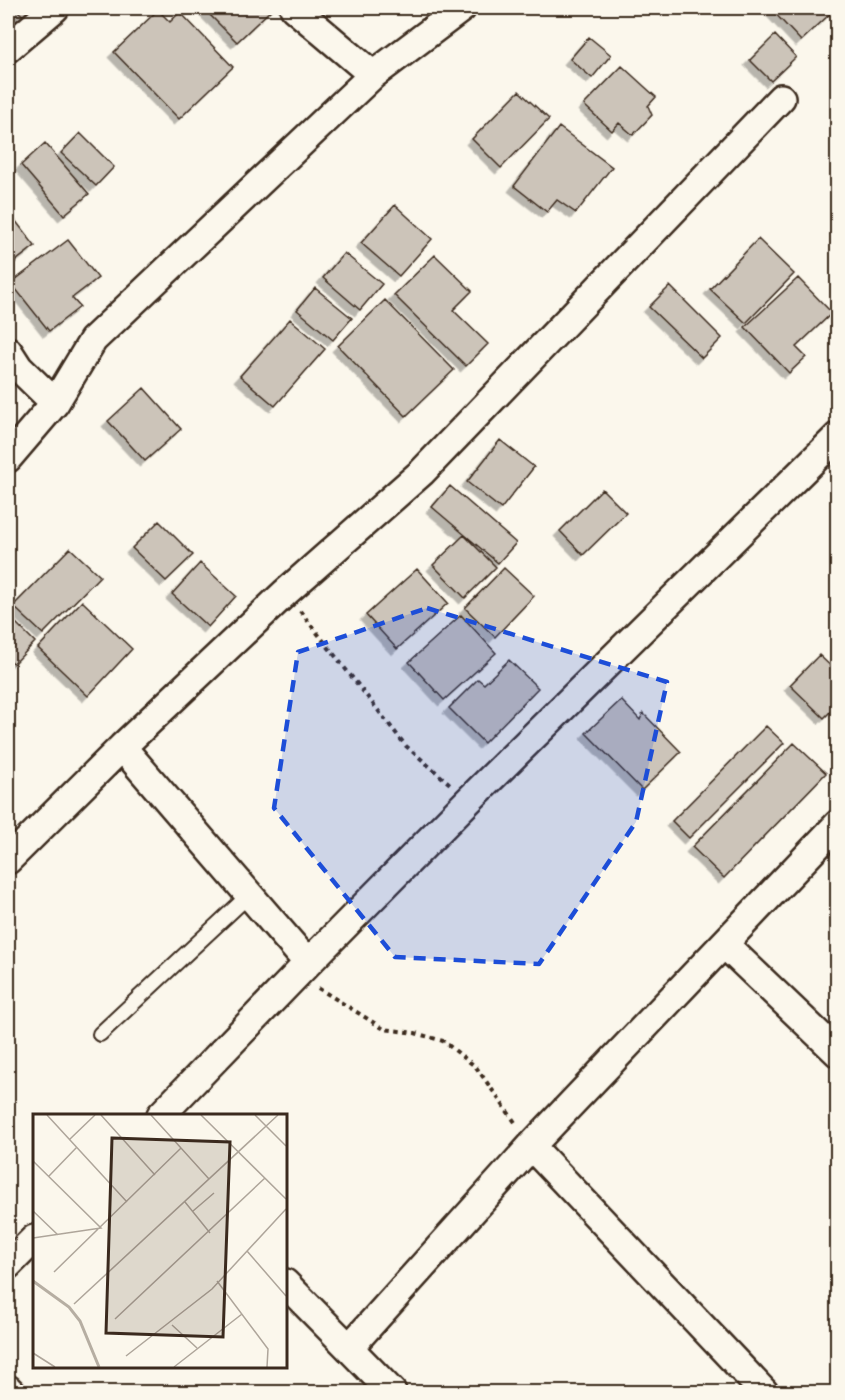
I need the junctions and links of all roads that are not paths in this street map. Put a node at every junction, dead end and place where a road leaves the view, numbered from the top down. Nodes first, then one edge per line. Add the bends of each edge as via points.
1 (55, 8) edge
2 (294, 8) edge
3 (462, 8) edge
4 (8, 48) edge
5 (373, 75) junction
6 (781, 98) dead end
7 (8, 351) edge
8 (55, 403) junction
9 (837, 436) edge
10 (8, 458) edge
11 (122, 747) junction
12 (837, 824) edge
13 (8, 860) edge
14 (249, 895) junction
15 (724, 944) junction
16 (302, 969) junction
17 (100, 1034) dead end
18 (837, 1053) edge
19 (162, 1114) edge
20 (531, 1146) junction
21 (33, 1240) edge
22 (8, 1265) edge
23 (286, 1284) edge
24 (349, 1348) junction
25 (8, 1389) edge
26 (11, 1392) edge
27 (392, 1392) edge
28 (764, 1392) edge

1 - 4 street
2 - 5 street
3 - 5 street
5 - 8 street via 93,340
6 - 11 street via 422,472 286,592
7 - 8 street
8 - 10 street
9 - 16 street
11 - 13 street
11 - 14 street
12 - 15 street
14 - 16 street
14 - 17 lane
15 - 18 street
15 - 20 street
16 - 19 street
20 - 24 street
20 - 28 street
21 - 22 street
23 - 24 street
24 - 27 street
25 - 26 street

